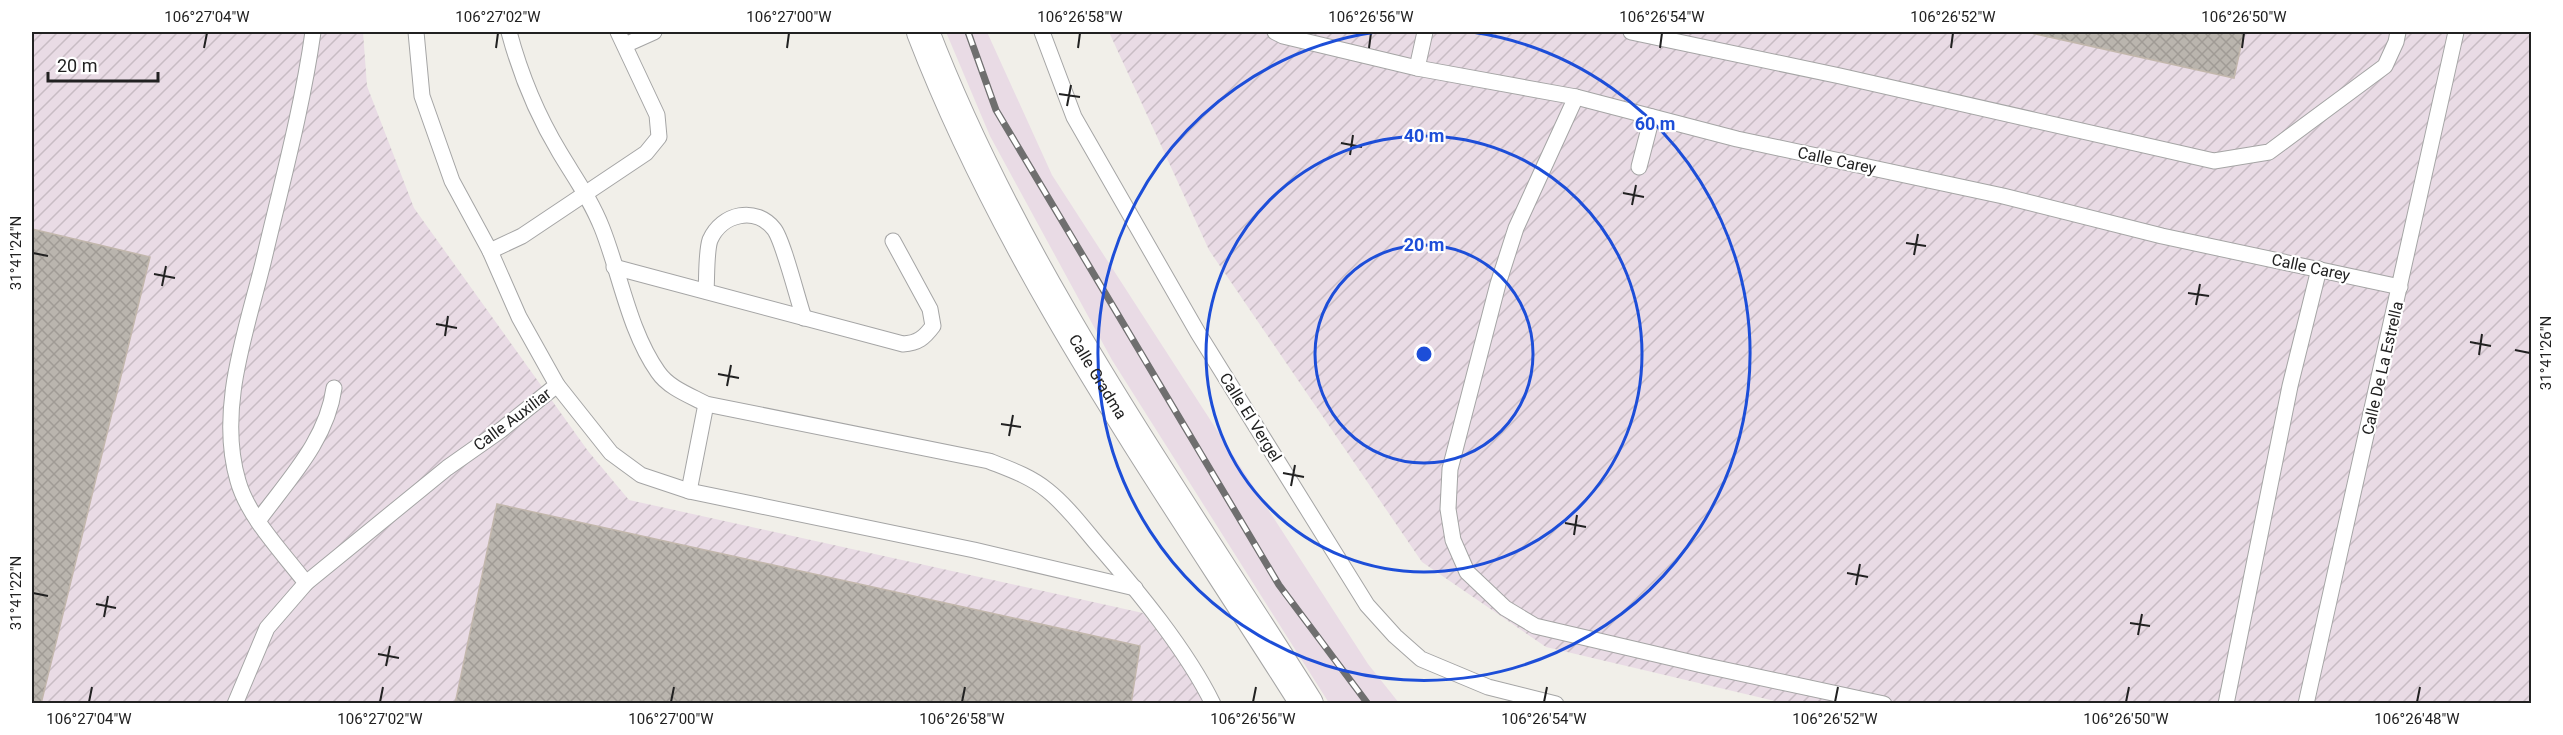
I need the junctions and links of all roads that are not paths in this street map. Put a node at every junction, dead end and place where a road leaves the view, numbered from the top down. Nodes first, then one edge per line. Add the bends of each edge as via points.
1 (313, 32) edge
2 (416, 32) edge
3 (509, 32) edge
4 (654, 32) edge
5 (923, 32) edge
6 (1042, 32) edge
7 (1425, 32) edge
8 (1631, 32) edge
9 (2398, 32) edge
10 (2456, 32) edge
11 (1280, 33) edge
12 (621, 38) edge
13 (1417, 68) junction
14 (1576, 97) junction
15 (1652, 117) junction
16 (1639, 167) dead end
17 (586, 194) junction
18 (893, 241) dead end
19 (490, 251) junction
20 (614, 267) junction
21 (2319, 269) junction
22 (2400, 287) junction
23 (706, 291) junction
24 (804, 318) junction
25 (557, 385) junction
26 (334, 388) dead end
27 (706, 404) junction
28 (689, 491) junction
29 (258, 521) junction
30 (306, 583) junction
31 (1136, 588) junction
32 (235, 704) edge
33 (1214, 704) edge
34 (1307, 704) edge
35 (1556, 704) edge
36 (1884, 704) edge
37 (2226, 704) edge
38 (2306, 704) edge

1 - 29 lane via 304,92 232,390 231,448 238,483
2 - 19 lane, Calle Auxiliar via 422,96 452,181
3 - 17 lane via 519,71 558,151
4 - 12 lane
5 - 34 street, Calle Gradma via 975,153 1097,378
6 - 35 lane, Calle El Vergel via 1080,127 1198,333 1367,605 1421,659 1488,687
7 - 13 lane
8 - 9 lane via 2214,161 2269,152 2385,66
10 - 22 lane, Calle De La Estrella
11 - 13 lane, Calle Carey
12 - 17 lane via 657,116 659,137 646,153
13 - 14 lane, Calle Carey
14 - 15 lane, Calle Carey
14 - 36 lane via 1516,228 1450,469 1448,509 1453,540 1467,572 1505,608 1535,626
15 - 16 lane
15 - 21 lane, Calle Carey
17 - 19 lane via 522,236
17 - 20 lane via 603,229
18 - 24 lane via 930,309 933,326 926,336 916,343 903,344
19 - 25 lane, Calle Auxiliar via 519,317
20 - 23 lane
20 - 27 lane via 658,373 674,388
21 - 22 lane, Calle Carey
21 - 37 lane via 2290,386
22 - 38 lane, Calle De La Estrella
23 - 24 lane
23 - 24 lane via 710,241 715,234 732,217 760,217 775,230
25 - 28 lane via 611,453 641,475
25 - 30 lane, Calle Auxiliar
26 - 29 lane via 327,421
27 - 28 lane
27 - 31 lane via 989,461 1024,474 1067,509
28 - 31 lane
29 - 30 lane
30 - 32 lane, Calle Auxiliar via 267,628
31 - 33 lane

